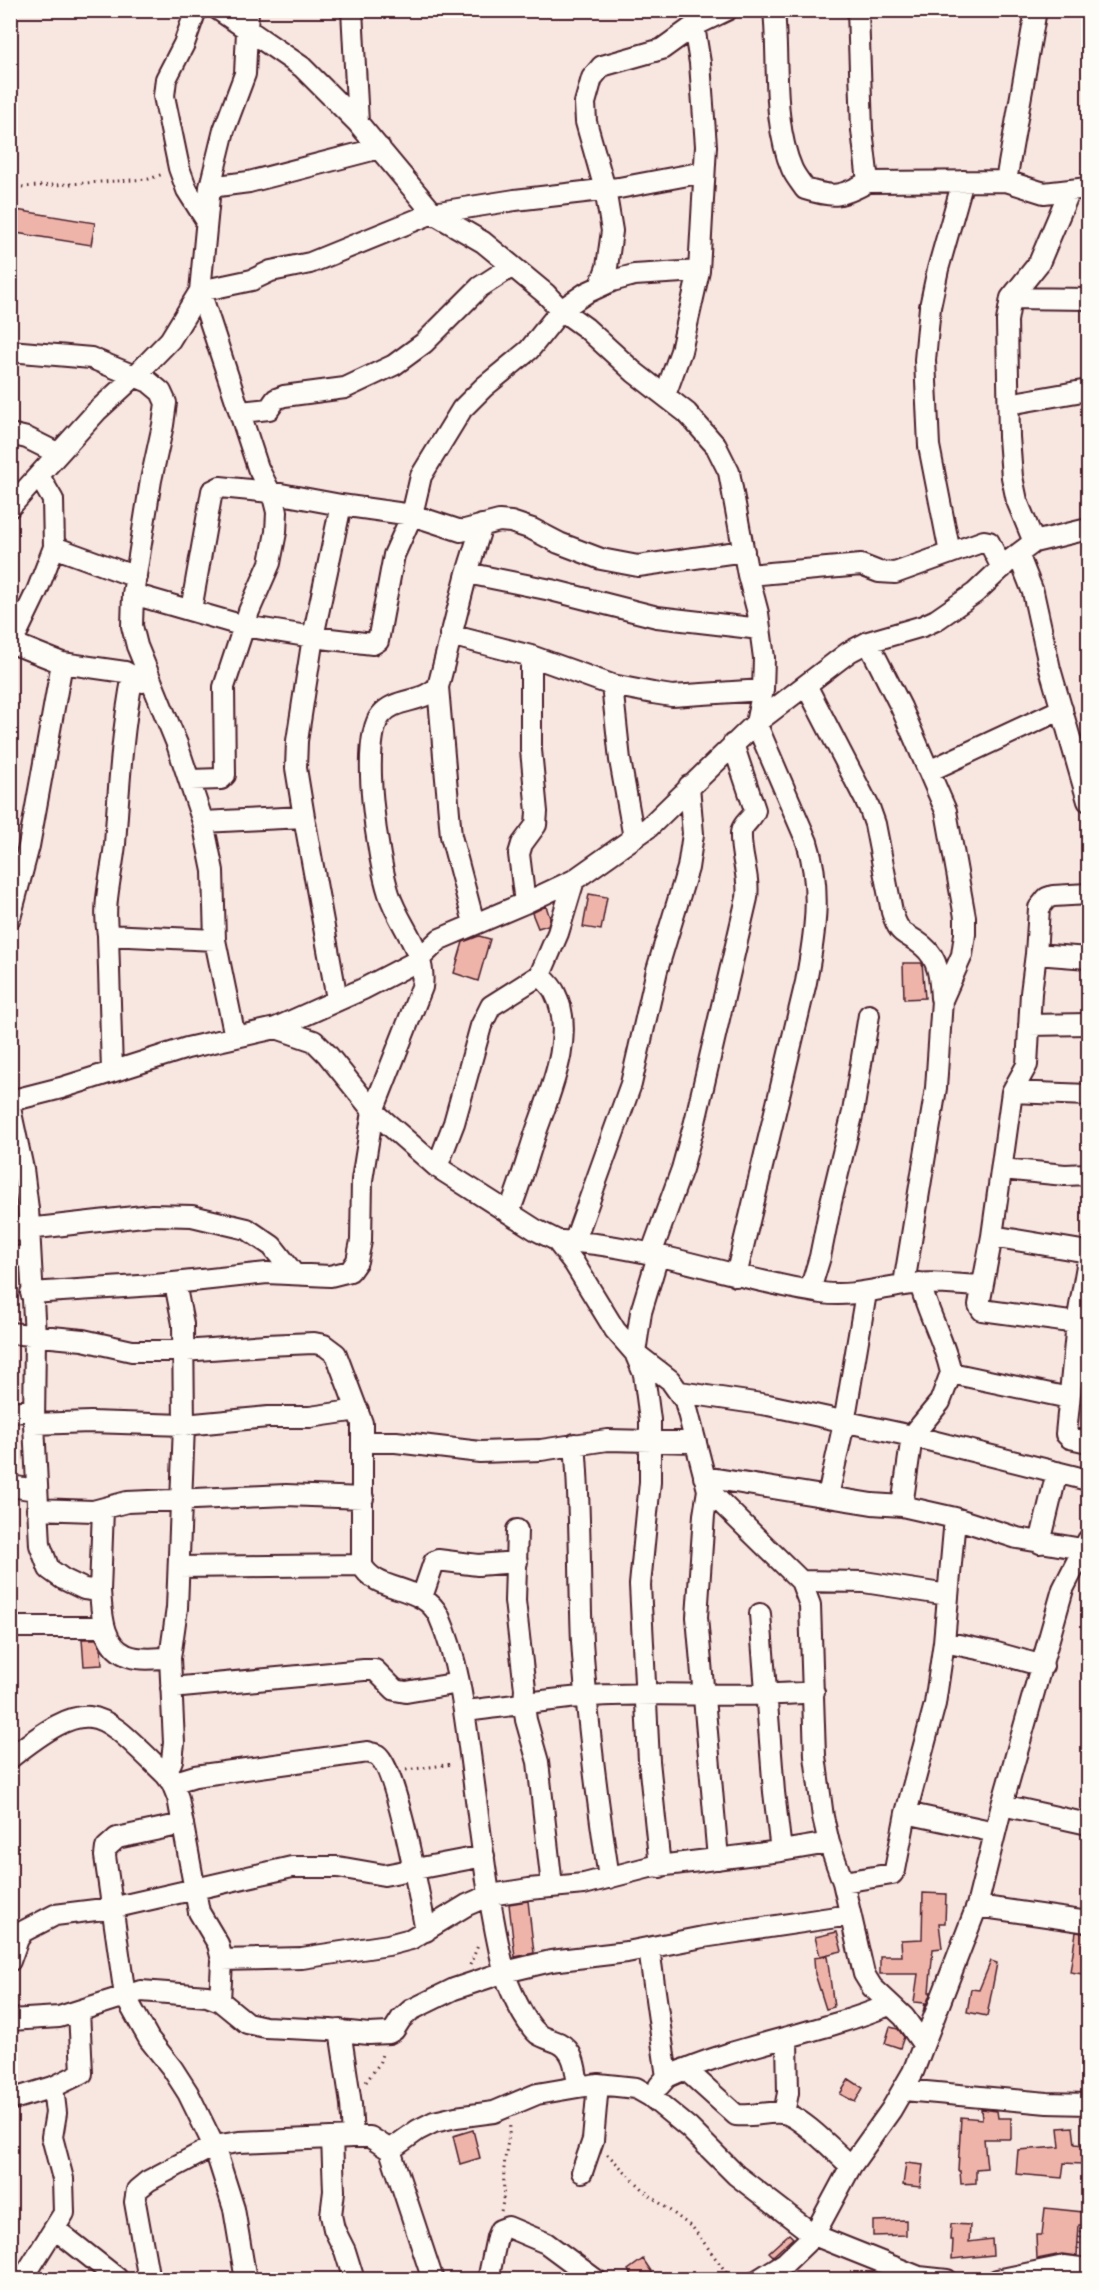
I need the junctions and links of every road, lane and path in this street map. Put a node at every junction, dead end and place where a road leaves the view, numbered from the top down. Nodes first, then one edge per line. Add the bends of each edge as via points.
1 (196, 10) edge
2 (219, 10) edge
3 (352, 10) edge
4 (727, 10) edge
5 (774, 10) edge
6 (858, 10) edge
7 (1036, 10) edge
8 (248, 19) edge
9 (694, 26) junction
10 (358, 123) junction
11 (380, 148) junction
12 (179, 168) junction
13 (704, 172) junction
14 (1006, 181) junction
15 (868, 182) junction
16 (963, 182) junction
17 (10, 186) edge
18 (210, 187) junction
19 (605, 189) junction
20 (1079, 189) edge
21 (433, 213) junction
22 (206, 220) junction
23 (511, 267) junction
24 (699, 271) junction
25 (600, 286) junction
26 (200, 291) junction
27 (1011, 298) junction
28 (1089, 299) edge
29 (561, 310) junction
30 (10, 351) edge
31 (135, 376) junction
32 (1089, 390) edge
33 (665, 395) junction
34 (1009, 404) junction
35 (241, 412) junction
36 (10, 434) edge
37 (57, 453) junction
38 (39, 476) junction
39 (270, 492) junction
40 (342, 505) junction
41 (10, 507) edge
42 (412, 514) junction
43 (482, 525) junction
44 (1089, 529) edge
45 (54, 547) junction
46 (1026, 548) junction
47 (744, 551) junction
48 (950, 553) junction
49 (1002, 568) junction
50 (467, 573) junction
51 (748, 574) junction
52 (134, 586) junction
53 (191, 610) junction
54 (244, 626) junction
55 (760, 629) junction
56 (450, 635) junction
57 (313, 637) junction
58 (868, 642) junction
59 (11, 644) edge
60 (531, 656) junction
61 (62, 663) junction
62 (133, 675) junction
63 (612, 685) junction
64 (806, 685) junction
65 (438, 687) junction
66 (153, 689) junction
67 (763, 690) junction
68 (1062, 709) junction
69 (756, 723) junction
70 (733, 744) junction
71 (929, 771) junction
72 (189, 780) junction
73 (689, 786) junction
74 (1089, 801) edge
75 (304, 818) junction
76 (203, 822) junction
77 (634, 838) junction
78 (574, 880) junction
79 (1089, 894) edge
80 (525, 903) junction
81 (10, 918) edge
82 (474, 923) junction
83 (108, 935) junction
84 (215, 940) junction
85 (1036, 954) junction
86 (421, 957) junction
87 (1089, 958) edge
88 (540, 975) junction
89 (337, 999) junction
90 (942, 1000) junction
91 (869, 1015) dead end
92 (1089, 1024) edge
93 (1029, 1025) junction
94 (276, 1028) junction
95 (235, 1037) junction
96 (112, 1071) junction
97 (1012, 1092) junction
98 (1089, 1095) edge
99 (10, 1101) edge
100 (10, 1108) edge
101 (373, 1111) junction
102 (437, 1167) junction
103 (1002, 1169) junction
104 (1089, 1174) edge
105 (509, 1212) junction
106 (19, 1230) edge
107 (992, 1236) junction
108 (565, 1240) junction
109 (1089, 1252) edge
110 (655, 1255) junction
111 (20, 1257) edge
112 (1089, 1260) edge
113 (294, 1274) junction
114 (736, 1276) junction
115 (175, 1282) junction
116 (912, 1284) junction
117 (982, 1286) junction
118 (810, 1290) junction
119 (32, 1293) junction
120 (866, 1293) junction
121 (1077, 1323) junction
122 (10, 1334) edge
123 (35, 1336) junction
124 (183, 1352) junction
125 (635, 1353) junction
126 (951, 1373) junction
127 (680, 1392) junction
128 (1069, 1398) junction
129 (358, 1410) junction
130 (10, 1412) edge
131 (34, 1417) junction
132 (844, 1423) junction
133 (184, 1425) junction
134 (912, 1436) junction
135 (363, 1442) junction
136 (650, 1442) junction
137 (696, 1442) junction
138 (1089, 1442) edge
139 (575, 1444) junction
140 (1057, 1472) junction
141 (1089, 1480) edge
142 (706, 1483) junction
143 (10, 1485) edge
144 (828, 1496) junction
145 (182, 1498) junction
146 (363, 1498) junction
147 (36, 1499) junction
148 (902, 1506) junction
149 (103, 1509) junction
150 (955, 1518) junction
151 (517, 1530) dead end
152 (1041, 1543) junction
153 (1087, 1547) edge
154 (517, 1562) junction
155 (362, 1565) junction
156 (179, 1568) junction
157 (801, 1581) junction
158 (100, 1591) junction
159 (948, 1595) junction
160 (422, 1598) junction
161 (760, 1614) dead end
162 (10, 1627) edge
163 (104, 1627) junction
164 (944, 1642) junction
165 (170, 1658) junction
166 (1043, 1666) junction
167 (459, 1683) junction
168 (171, 1688) junction
169 (814, 1692) junction
170 (647, 1694) junction
171 (704, 1695) junction
172 (587, 1696) junction
173 (768, 1696) junction
174 (524, 1705) junction
175 (464, 1711) junction
176 (10, 1758) edge
177 (382, 1761) junction
178 (471, 1761) junction
179 (169, 1779) junction
180 (1002, 1805) junction
181 (906, 1813) junction
182 (183, 1824) junction
183 (1089, 1824) edge
184 (995, 1832) junction
185 (829, 1843) junction
186 (781, 1851) junction
187 (484, 1856) junction
188 (718, 1859) junction
189 (660, 1867) junction
190 (413, 1871) junction
191 (609, 1878) junction
192 (843, 1882) junction
193 (552, 1886) junction
194 (193, 1889) junction
195 (490, 1895) junction
196 (977, 1906) junction
197 (112, 1908) junction
198 (850, 1916) junction
199 (1089, 1922) edge
200 (426, 1930) junction
201 (481, 1936) dead end
202 (649, 1949) junction
203 (222, 1960) junction
204 (10, 1961) edge
205 (505, 1972) junction
206 (454, 1989) junction
207 (125, 1996) junction
208 (220, 2001) junction
209 (889, 2005) junction
210 (79, 2011) junction
211 (10, 2020) edge
212 (340, 2030) junction
213 (389, 2032) junction
214 (787, 2039) junction
215 (923, 2044) junction
216 (676, 2073) junction
217 (598, 2084) junction
218 (53, 2087) junction
219 (578, 2087) junction
220 (904, 2090) junction
221 (650, 2096) junction
222 (10, 2100) edge
223 (351, 2104) junction
224 (1089, 2104) edge
225 (512, 2106) junction
226 (784, 2113) junction
227 (353, 2137) junction
228 (332, 2138) junction
229 (593, 2140) junction
230 (214, 2146) junction
231 (390, 2150) junction
232 (851, 2166) junction
233 (582, 2172) dead end
234 (1084, 2216) dead end
235 (55, 2229) junction
236 (500, 2230) junction
237 (814, 2235) junction
238 (145, 2252) junction
239 (1082, 2268) edge
240 (117, 2278) edge
241 (22, 2280) edge
242 (149, 2280) edge
243 (246, 2280) edge
244 (354, 2280) edge
245 (433, 2280) edge
246 (488, 2280) edge
247 (596, 2280) edge
248 (732, 2280) edge
249 (758, 2280) edge
250 (947, 2280) edge
251 (997, 2280) edge

1 - 12 street via 166,79 164,96
2 - 8 street
3 - 10 street
4 - 9 street
5 - 15 street via 783,139 792,170 805,189 829,196 849,193
6 - 15 street
7 - 14 street
8 - 10 street
8 - 18 street via 245,74 224,130
9 - 13 street via 706,146
9 - 19 street via 662,49 602,66 592,78 585,103 586,122
10 - 11 street
11 - 18 street via 249,182
11 - 21 street
12 - 17 path via 149,180
12 - 22 street via 187,190
13 - 19 street
13 - 24 street
14 - 16 street
14 - 20 street via 1044,193
15 - 16 street
16 - 48 street via 938,269 925,360 929,446
18 - 22 street
19 - 21 street
19 - 25 street via 612,231
20 - 27 street via 1035,271
21 - 23 street via 483,242
21 - 26 street via 310,262
22 - 26 street
23 - 29 street
23 - 35 street via 480,287 424,343 394,365 345,388 284,396 268,409
24 - 25 street via 634,275
24 - 33 street via 681,351
25 - 29 street
26 - 31 street via 170,340
26 - 35 street
27 - 28 street
27 - 34 street via 1006,344
29 - 33 street
29 - 42 street via 529,350 462,410 421,476
30 - 31 street via 91,358
31 - 37 street
31 - 52 street via 161,392 166,403
32 - 34 street
33 - 47 street via 716,446 729,472
34 - 46 street via 1012,477
35 - 39 street via 258,468
36 - 37 street
37 - 38 street
38 - 41 street
38 - 45 street via 53,500
39 - 40 street
39 - 53 street via 220,487 212,491
39 - 54 street via 277,512 270,563
40 - 42 street
40 - 57 street
42 - 43 street via 461,531
42 - 57 street via 394,555 378,641 373,644
43 - 47 street via 511,522 601,559 638,566
43 - 50 street
44 - 46 street
45 - 52 street
45 - 59 street
46 - 49 street
46 - 68 street
47 - 51 street
48 - 49 street via 989,542
48 - 51 street via 895,573 861,566
49 - 58 street via 936,620
50 - 55 street via 657,617
50 - 56 street
51 - 55 street
52 - 53 street
52 - 66 street via 132,626
53 - 54 street
54 - 57 street
54 - 72 street via 224,687 225,775 221,779
55 - 67 street
56 - 60 street
56 - 65 street
57 - 75 street via 297,741 296,768
58 - 64 street
58 - 71 street
59 - 61 street
60 - 63 street
60 - 80 street via 531,750 537,812 536,825 519,854
61 - 62 street
61 - 81 street via 29,846
62 - 66 street
62 - 83 street via 121,749 106,916
63 - 67 street via 672,696
63 - 77 street
64 - 69 street
64 - 90 street via 869,807 896,925 934,958
65 - 82 street via 451,836
65 - 86 street via 381,714 374,727 370,789 389,896
66 - 72 street
67 - 69 street
68 - 71 street
68 - 74 street
69 - 70 street
69 - 114 street via 807,842 817,904 806,982
70 - 73 street
70 - 110 street via 755,810 741,832 749,887 692,1131
71 - 90 street via 946,811 965,917 962,955
72 - 76 street
73 - 77 street via 663,815
73 - 108 street via 693,834 688,868 657,970 631,1084
75 - 76 street
75 - 89 street
76 - 84 street via 213,871
77 - 78 street
78 - 80 street
78 - 88 street
79 - 85 street via 1053,896 1042,903 1038,908
80 - 82 street
82 - 86 street via 440,939
83 - 84 street
83 - 96 street
84 - 95 street
85 - 87 street
85 - 93 street
86 - 89 street
86 - 101 street via 422,987
88 - 102 street via 491,1005
88 - 105 street via 555,992 561,1014 561,1045 548,1100
89 - 94 street
90 - 116 street via 936,1088
91 - 118 street via 853,1112
92 - 93 street
93 - 97 street via 1027,1065
94 - 95 street
94 - 101 street via 314,1041
95 - 96 street
96 - 99 street
97 - 98 street
97 - 103 street
100 - 106 street via 26,1187
101 - 102 street
101 - 113 street via 362,1180 357,1261 350,1271 330,1276
102 - 105 street
103 - 104 street
103 - 107 street
105 - 108 street via 536,1230
106 - 111 street
106 - 113 street via 152,1215 192,1216 247,1229 272,1246
107 - 109 street
107 - 117 street
108 - 110 street
108 - 125 street via 574,1263 615,1330
110 - 114 street
110 - 125 street
111 - 119 street
112 - 121 street
113 - 115 street
114 - 118 street
115 - 119 street
115 - 124 street via 183,1324
116 - 117 street
116 - 120 street
116 - 126 street via 947,1351
117 - 121 street via 982,1310
118 - 120 street
119 - 123 street
120 - 132 street
121 - 128 street
122 - 123 street
123 - 124 street via 83,1340 132,1352
123 - 131 street
124 - 129 street via 324,1345 336,1354
124 - 133 street
125 - 127 street
125 - 136 street via 644,1374
126 - 128 street
126 - 134 street via 940,1402
127 - 132 street via 768,1405
127 - 137 street
128 - 138 street via 1066,1434
129 - 133 street
129 - 135 street
130 - 131 street
131 - 133 street
131 - 147 street
132 - 134 street
132 - 144 street
133 - 145 street
134 - 140 street
134 - 148 street
135 - 139 street via 480,1452 541,1450
135 - 146 street
136 - 137 street
136 - 139 street via 607,1440
136 - 170 street via 640,1585
137 - 142 street
139 - 172 street
140 - 141 street
140 - 152 street
142 - 144 street
142 - 157 street
142 - 171 street via 697,1617
143 - 147 street
144 - 148 street
145 - 146 street
145 - 149 street via 127,1502
145 - 156 street
146 - 155 street
147 - 149 street via 93,1511
147 - 158 street via 40,1545 49,1569 84,1589
148 - 150 street
149 - 158 street
150 - 152 street
150 - 159 street
151 - 154 street
152 - 153 street
153 - 166 street via 1064,1589
154 - 160 street via 438,1560
154 - 174 street via 515,1601
155 - 156 street
155 - 160 street via 365,1573 374,1578
156 - 165 street
157 - 159 street via 864,1582
157 - 169 street via 810,1605
158 - 163 street
159 - 164 street
160 - 167 street via 434,1607 439,1618
161 - 173 street
162 - 163 street
163 - 165 street via 127,1656
164 - 166 street
164 - 181 street via 935,1704
165 - 168 street
166 - 180 street
167 - 168 street via 406,1692 395,1690 375,1670 364,1670
167 - 175 street
168 - 179 street via 174,1743
169 - 173 street
169 - 185 street via 815,1756
170 - 171 street
170 - 172 street
170 - 189 street via 649,1761
171 - 173 street
171 - 188 street
172 - 174 street
172 - 191 street
173 - 186 street
174 - 175 street
174 - 193 street via 538,1762
175 - 178 street
176 - 179 street via 56,1725 74,1717 93,1716 119,1729
177 - 178 path via 404,1771
177 - 179 street via 368,1752
177 - 190 street via 392,1784
178 - 187 street
179 - 182 street
180 - 183 street
180 - 184 street
181 - 184 street
181 - 192 street via 892,1874
182 - 194 street
182 - 197 street via 117,1838 106,1848
184 - 196 street
185 - 186 street
185 - 192 street
186 - 188 street
187 - 190 street
187 - 195 street
188 - 189 street
189 - 191 street
190 - 194 street via 384,1875 338,1867 292,1867
190 - 200 street
191 - 193 street
192 - 198 street
193 - 195 street
194 - 197 street
194 - 203 street via 199,1912 218,1944
195 - 200 street
195 - 205 street
196 - 199 street
196 - 215 street
197 - 204 street via 55,1915 35,1924 18,1939
197 - 207 street
198 - 202 street
198 - 209 street via 864,1974
200 - 203 street via 411,1939 302,1958
201 - 206 path via 469,1968
202 - 205 street via 551,1961
202 - 216 street
203 - 208 street
205 - 206 street
205 - 219 street via 531,2026 573,2056
206 - 213 street via 411,2010
207 - 208 street via 141,1991 180,1993
207 - 210 street
207 - 230 street via 149,2039 188,2093
208 - 212 street via 247,2023
209 - 214 street
209 - 215 street
210 - 211 street via 49,2019
210 - 218 street via 82,2073
212 - 213 street
212 - 223 street
213 - 223 path via 379,2064
214 - 216 street via 730,2052
214 - 226 street via 788,2093
215 - 220 street
216 - 221 street
216 - 226 street via 736,2115
217 - 219 street
217 - 221 street via 636,2088
217 - 229 street
218 - 222 street
218 - 235 street via 56,2113 52,2138 65,2201 63,2217
219 - 225 street via 537,2094
220 - 224 street
220 - 232 street
221 - 237 street via 736,2175
223 - 227 street
225 - 231 street via 434,2122
225 - 236 path
226 - 232 street via 796,2118
227 - 228 street
227 - 231 street via 370,2137
228 - 230 street
228 - 244 street via 331,2215
229 - 233 street
229 - 248 path via 648,2194 693,2228
230 - 238 street via 137,2190 135,2202
230 - 243 street via 234,2209
231 - 245 street
232 - 237 street
234 - 239 path
235 - 240 street
235 - 241 street
236 - 246 street
236 - 247 street via 508,2227 546,2243
237 - 249 street via 785,2263
237 - 250 street via 919,2277
238 - 240 street
238 - 242 street
239 - 251 street via 1064,2266

